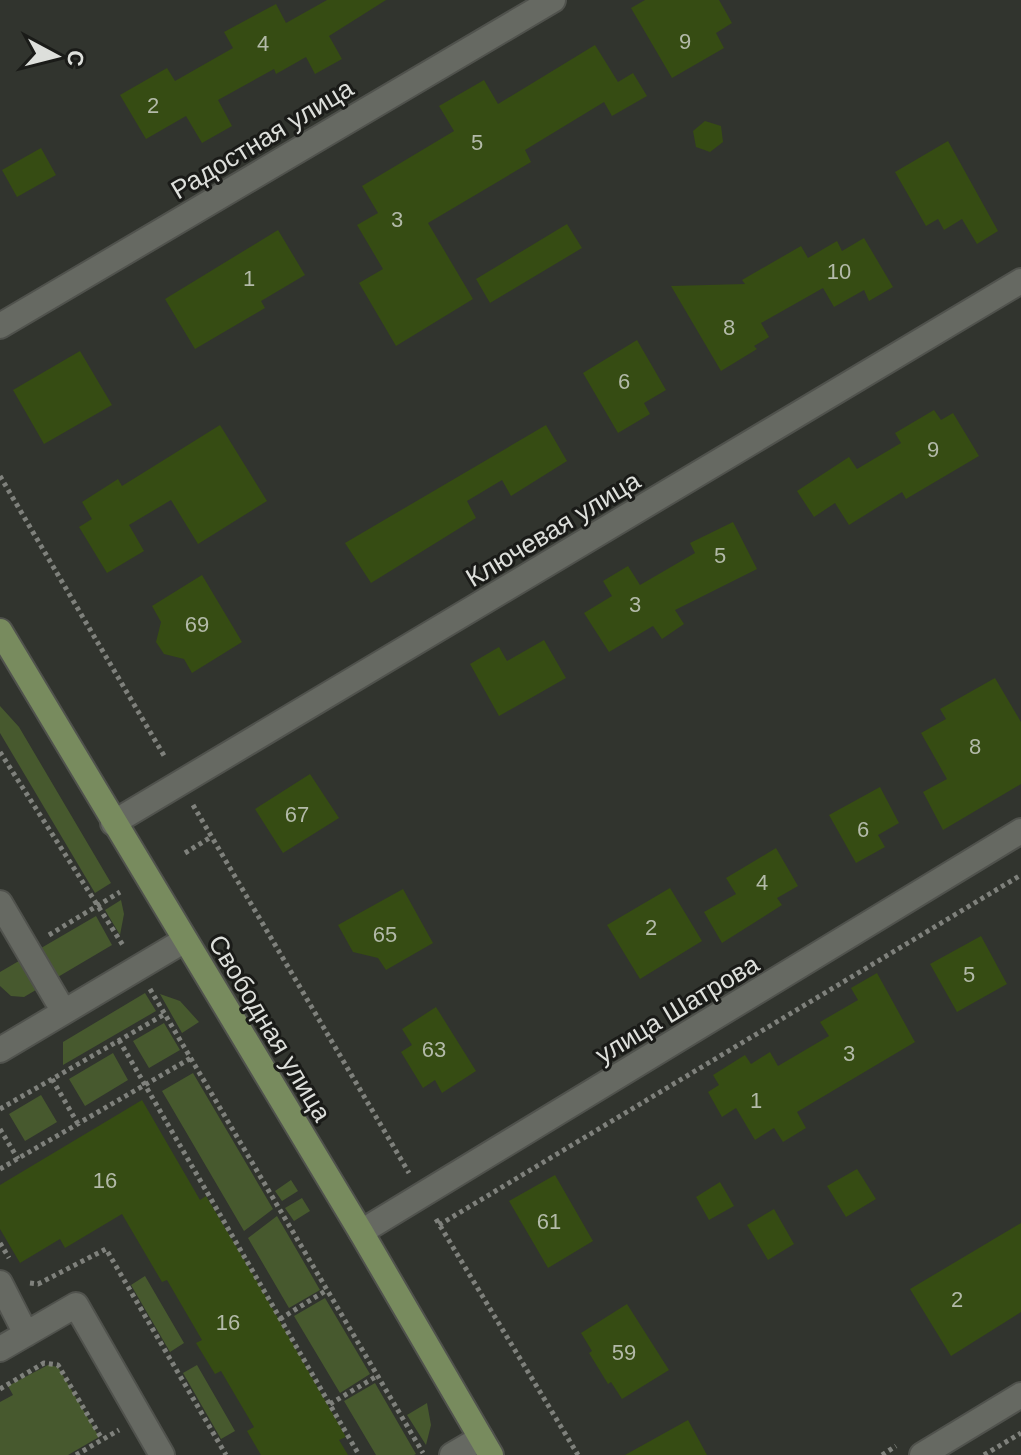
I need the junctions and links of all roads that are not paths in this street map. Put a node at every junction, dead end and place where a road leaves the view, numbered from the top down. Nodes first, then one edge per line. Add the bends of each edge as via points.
1 (553, 0) edge
2 (1021, 281) edge
3 (0, 326) edge
4 (0, 631) edge
5 (113, 823) junction
6 (1021, 831) edge
7 (0, 903) edge
8 (185, 940) junction
9 (64, 1012) junction
10 (0, 1050) edge
11 (361, 1232) junction
12 (13, 1277) edge
13 (26, 1334) junction
14 (0, 1349) edge
15 (1021, 1395) edge
16 (486, 1447) edge
17 (162, 1455) edge
18 (452, 1455) edge
19 (922, 1455) edge

1 - 3 street, Радостная улица
2 - 5 street, Ключевая улица
4 - 5 main road, Свободная улица
5 - 8 main road, Свободная улица
6 - 11 street, улица Шатрова
7 - 9 street
8 - 9 street
8 - 11 main road, Свободная улица
9 - 10 street
11 - 16 main road, Свободная улица
12 - 13 street
13 - 14 street
13 - 17 street via 76,1305
15 - 19 street
16 - 18 street

